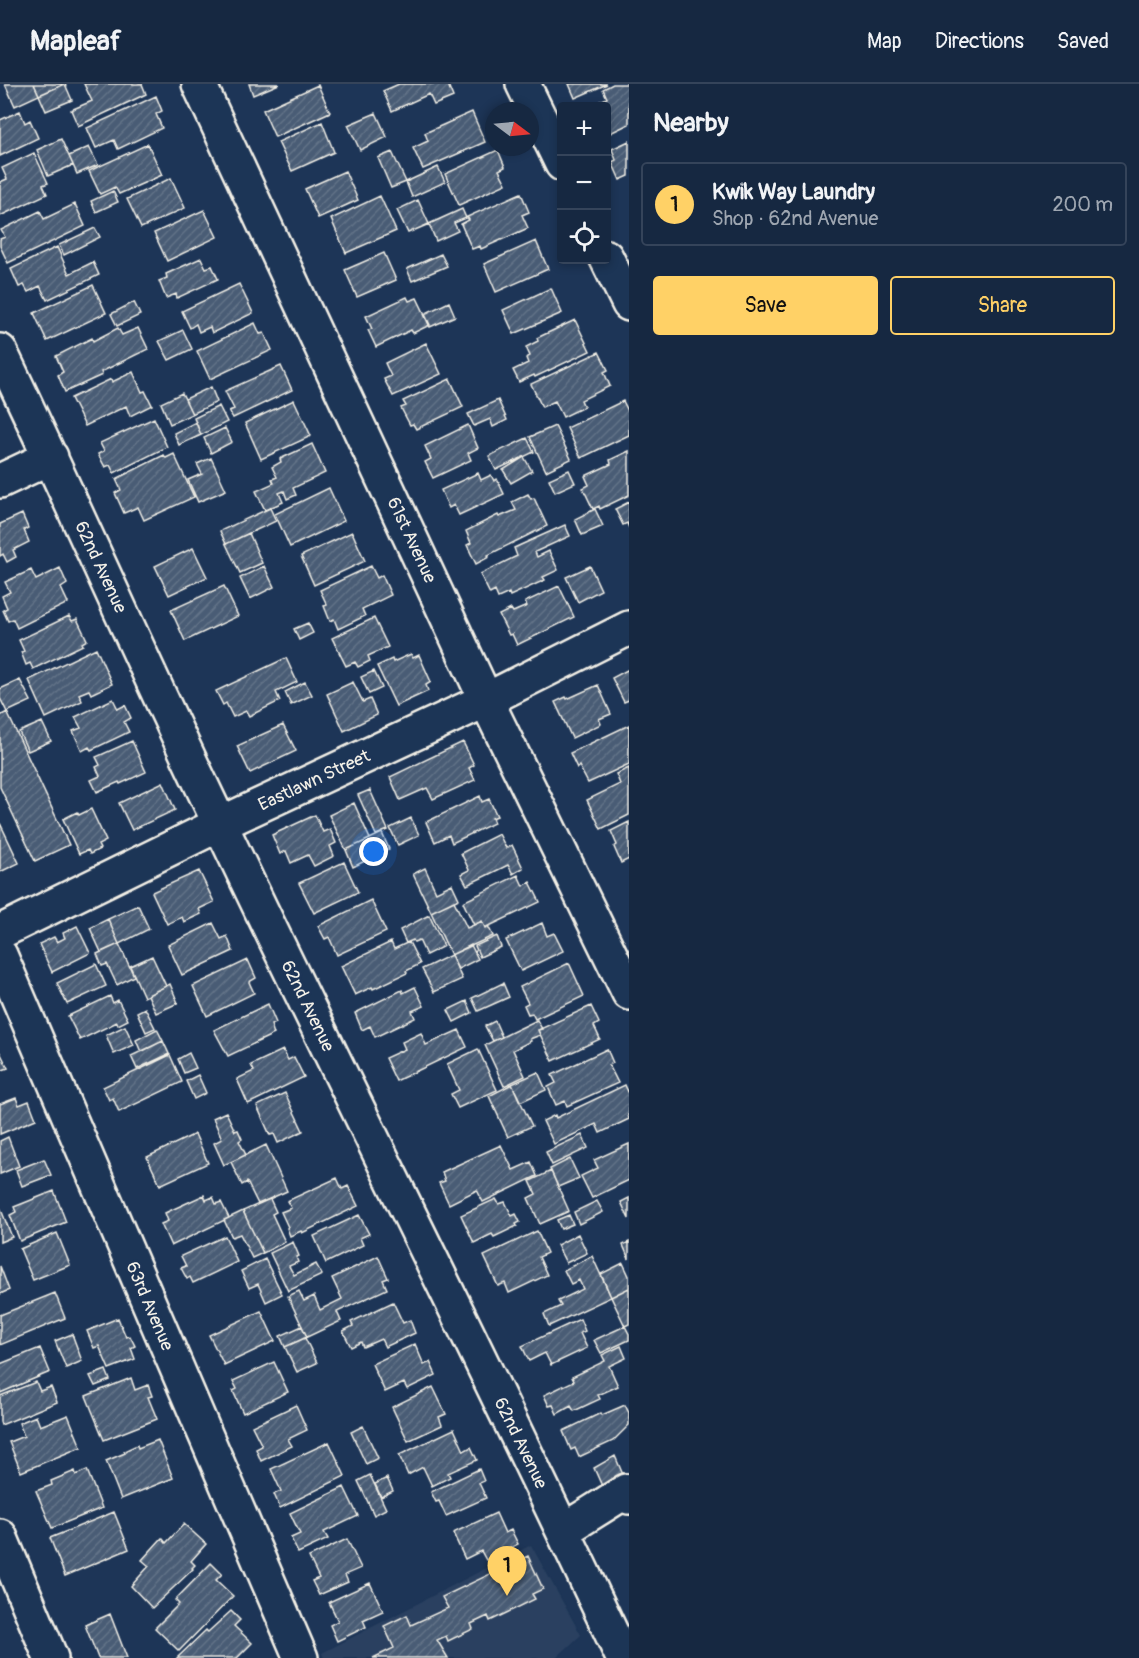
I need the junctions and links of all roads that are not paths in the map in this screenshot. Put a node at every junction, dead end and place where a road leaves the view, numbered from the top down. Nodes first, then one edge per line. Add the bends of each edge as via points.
1 (199, 84) edge
2 (523, 84) edge
3 (557, 156) edge
4 (609, 264) edge
5 (629, 304) edge
6 (0, 351) edge
7 (51, 457) junction
8 (0, 481) edge
9 (629, 628) edge
10 (486, 699) junction
11 (220, 824) junction
12 (0, 932) edge
13 (0, 955) edge
14 (629, 993) edge
15 (629, 1497) edge
16 (564, 1530) junction
17 (0, 1536) edge
18 (51, 1658) edge
19 (301, 1658) edge
20 (623, 1658) edge

1 - 10 street, 61st Avenue
2 - 3 street
4 - 5 street
6 - 7 street, 62nd Avenue
7 - 8 street
7 - 11 street, 62nd Avenue
9 - 10 street, Eastlawn Street
10 - 11 street, Eastlawn Street
10 - 14 street, 61st Avenue
11 - 12 street, Eastlawn Street
11 - 16 street, 62nd Avenue
13 - 19 street, 63rd Avenue
15 - 16 street via 626,1491
16 - 20 street, 62nd Avenue
17 - 18 street

